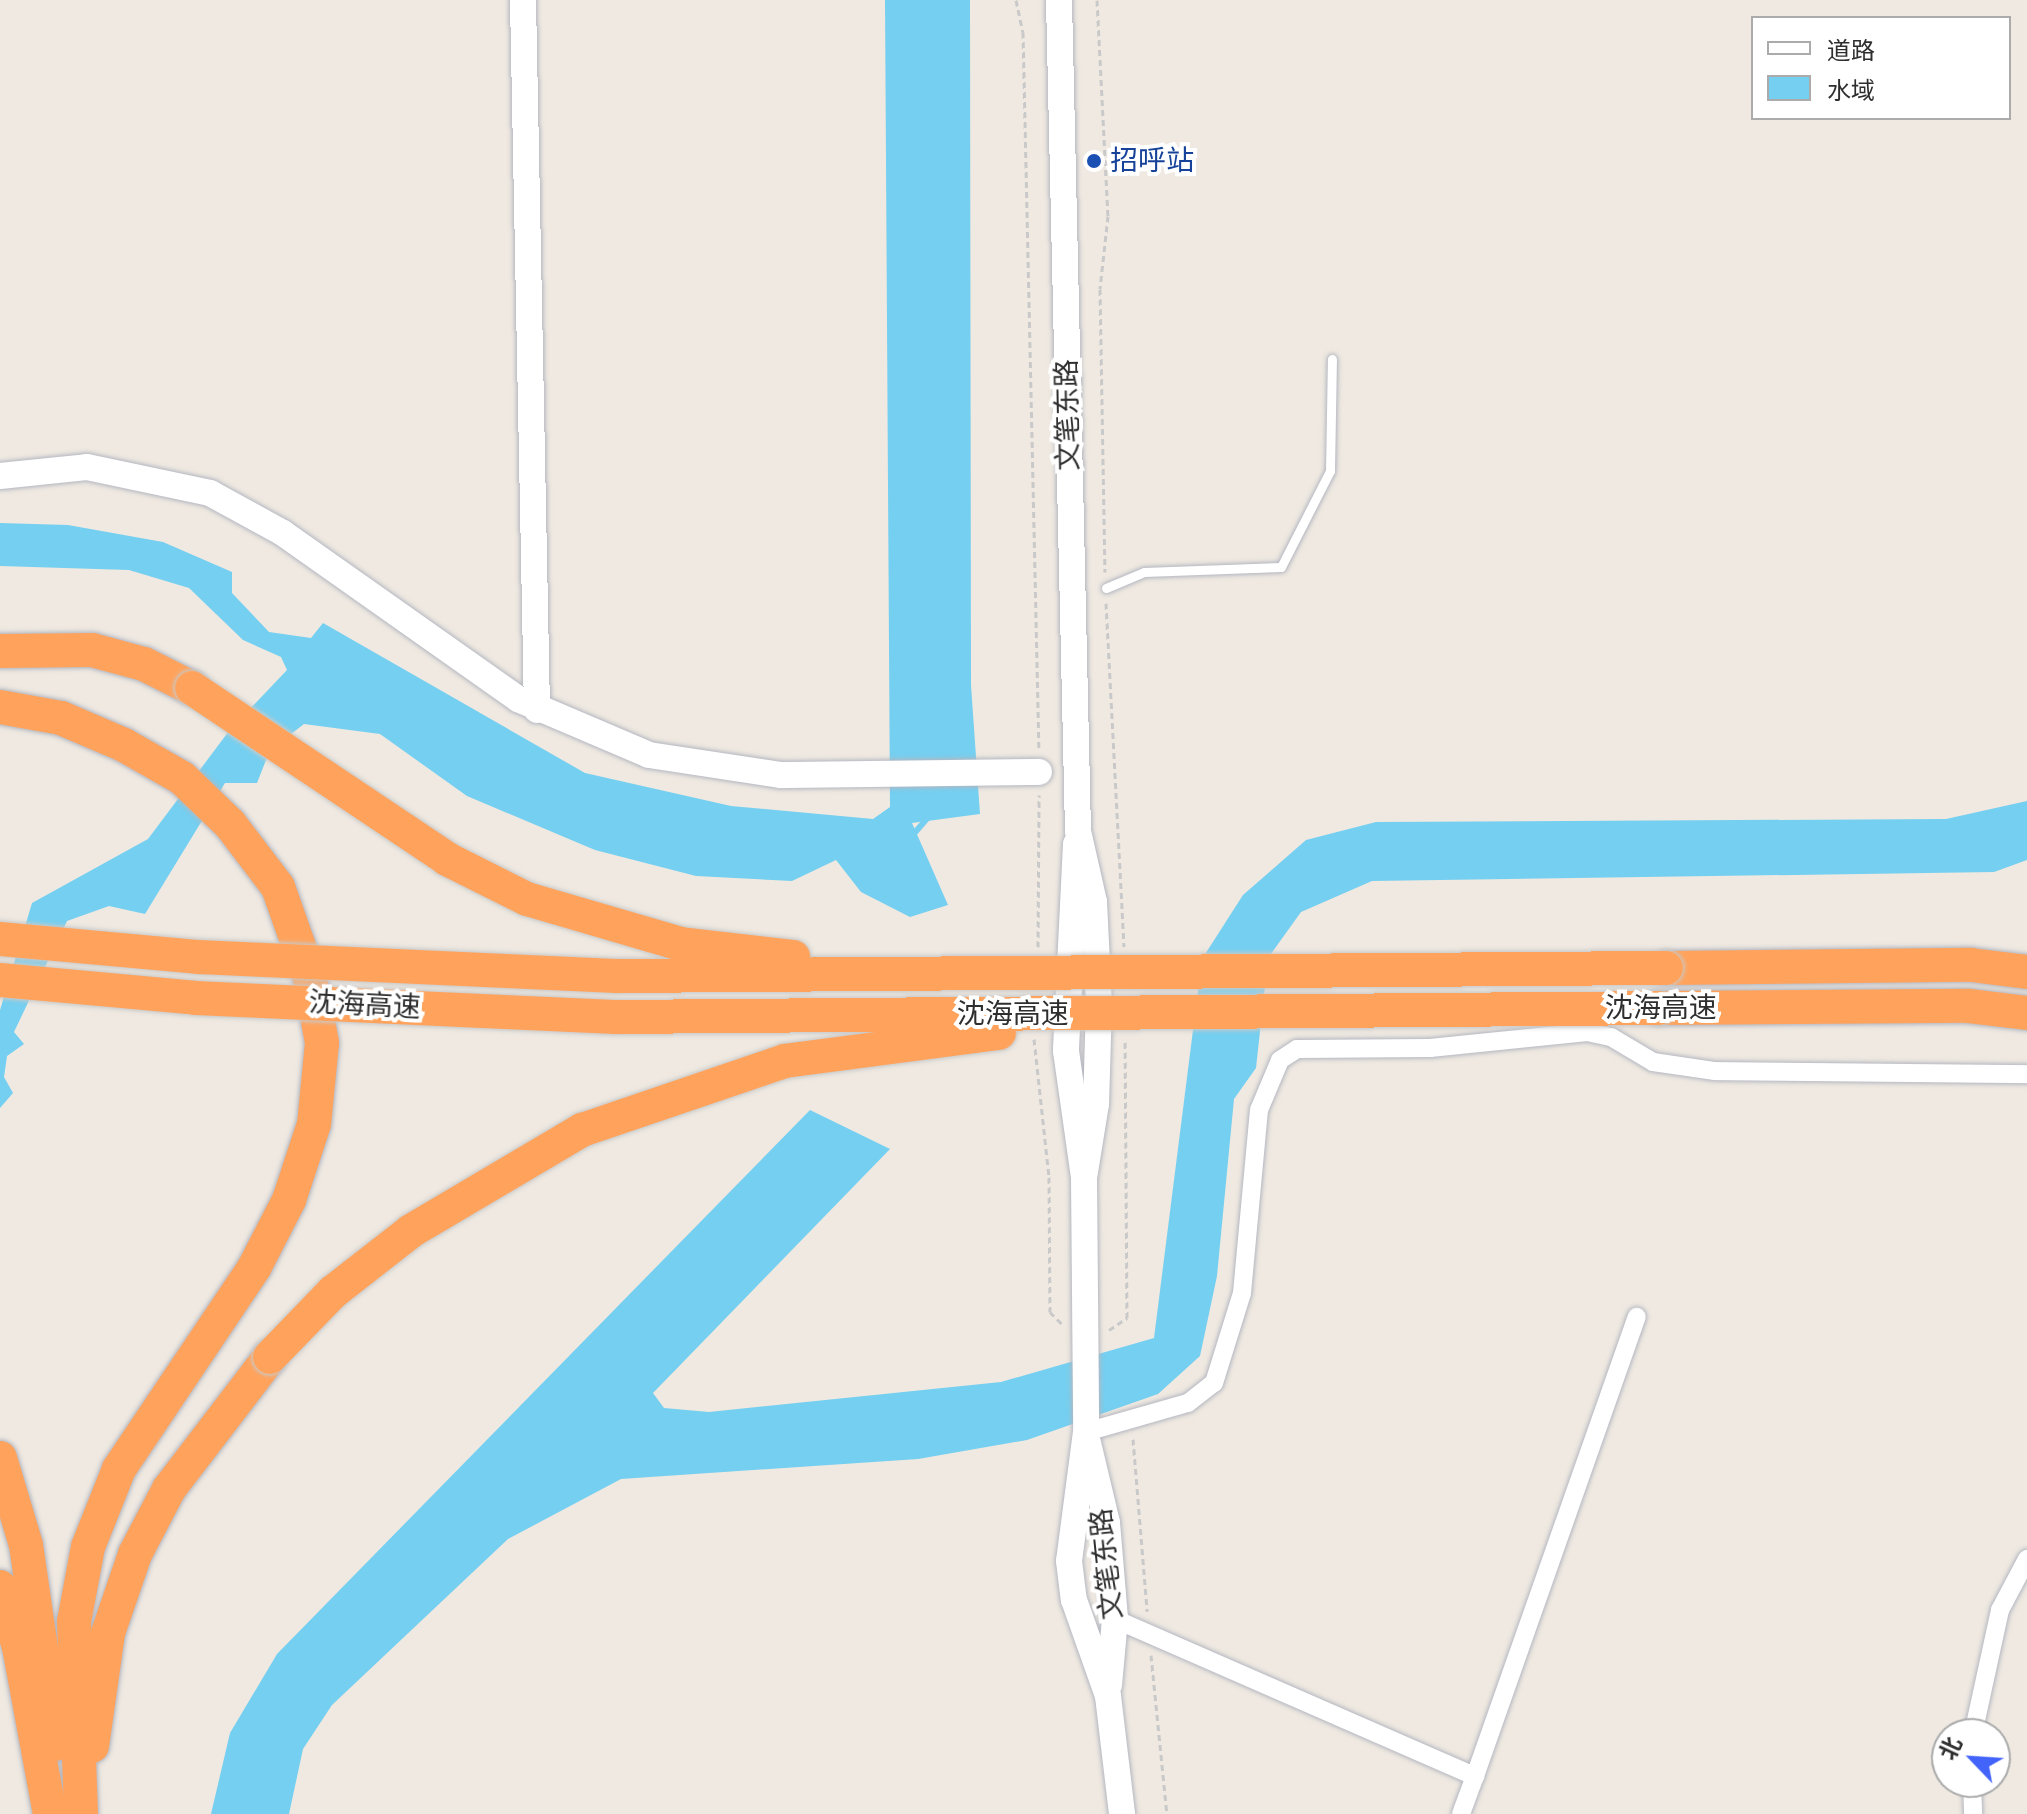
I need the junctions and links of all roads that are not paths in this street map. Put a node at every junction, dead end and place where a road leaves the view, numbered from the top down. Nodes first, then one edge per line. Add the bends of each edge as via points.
1 (523, 0) edge
2 (1059, 0) edge
3 (1332, 359) dead end
4 (0, 476) edge
5 (1106, 588) road end
6 (0, 651) edge
7 (0, 707) edge
8 (537, 710) junction
9 (1039, 772) road end
10 (0, 939) edge
11 (1124, 963) junction
12 (2027, 972) edge
13 (0, 980) edge
14 (2027, 1013) edge
15 (1137, 1021) junction
16 (2027, 1074) edge
17 (1637, 1317) dead end
18 (1086, 1432) junction
19 (0, 1458) edge
20 (2027, 1559) edge
21 (0, 1587) edge
22 (1115, 1619) junction
23 (1108, 1696) junction
24 (1976, 1718) edge
25 (1475, 1776) junction
26 (50, 1814) edge
27 (59, 1814) edge
28 (81, 1814) edge
29 (89, 1814) edge
30 (1122, 1814) edge
31 (1461, 1814) edge

1 - 8 main road
2 - 18 main road, 文笔东路 via 1078,831 1094,902 1099,1004 1096,1104 1084,1178
3 - 5 lane via 1330,471 1281,567 1144,572
4 - 8 main road via 87,467 210,493 274,527
6 - 11 highway, bridge via 92,650 144,664 192,688 447,859 592,921 681,944 845,963
7 - 28 highway via 61,718 182,778 230,824 278,887 310,978 322,1043 314,1124 289,1200 254,1268 127,1456 88,1547 74,1622
8 - 9 main road via 602,740 694,766
10 - 11 highway, 沈海高速, bridge via 199,957 616,976
11 - 12 highway, 沈海高速, bridge via 1971,965
13 - 15 highway, 沈海高速, bridge via 196,998 615,1017
14 - 15 highway, 沈海高速, bridge via 1969,1006 1658,1008
15 - 29 highway, bridge via 785,1061 610,1119 496,1175 411,1231 333,1292 270,1357 177,1477 135,1554 108,1633
16 - 18 street via 1715,1071 1653,1062 1611,1037 1587,1032 1430,1048 1297,1049 1280,1060 1259,1110 1242,1293 1214,1383 1188,1403
17 - 25 street
18 - 22 main road, 文笔东路 via 1107,1523
18 - 23 main road, 文笔东路 via 1069,1561 1074,1600
19 - 27 highway via 26,1545
20 - 24 street via 2000,1610
21 - 26 highway via 19,1647
22 - 23 main road, 文笔东路
22 - 25 street
23 - 30 main road, 文笔东路
25 - 31 street

